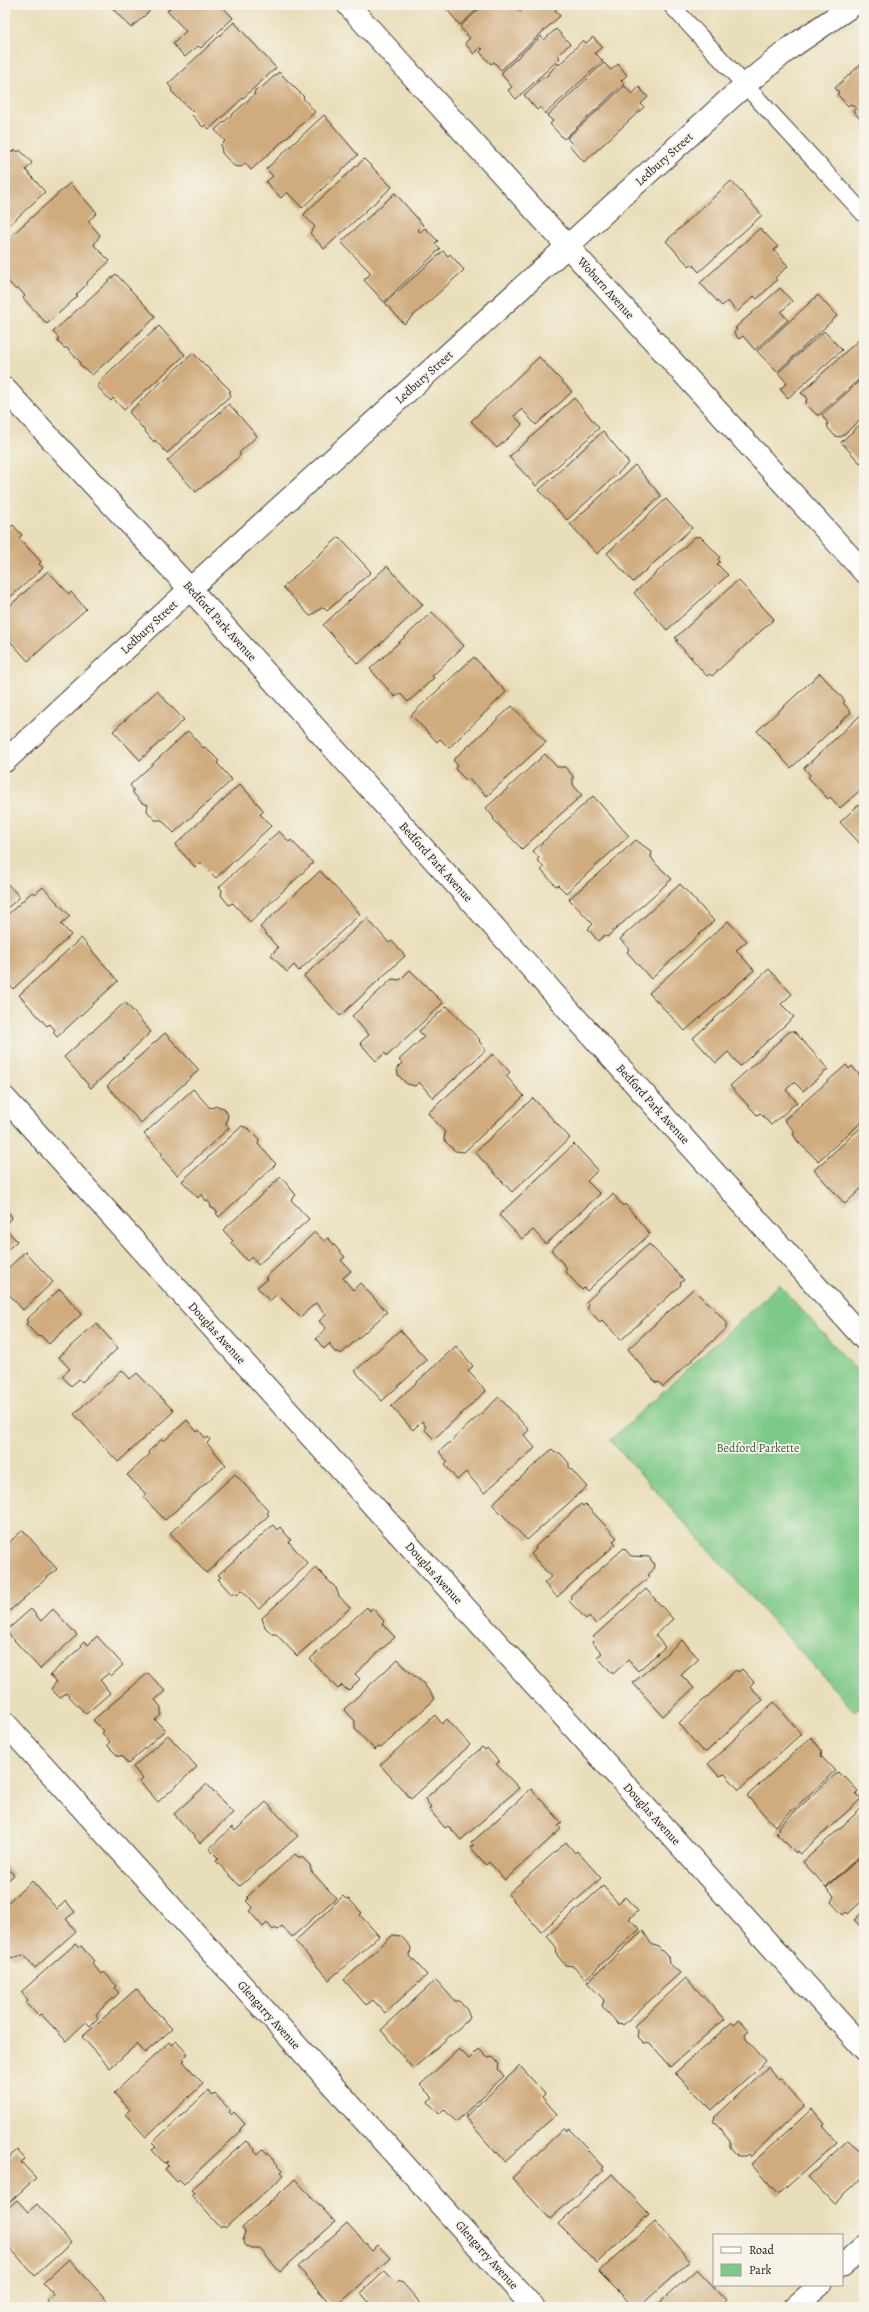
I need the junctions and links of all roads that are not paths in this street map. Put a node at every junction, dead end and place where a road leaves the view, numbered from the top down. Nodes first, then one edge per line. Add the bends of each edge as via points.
1 (348, 5) edge
2 (672, 5) edge
3 (853, 5) edge
4 (746, 84) junction
5 (864, 214) edge
6 (568, 247) junction
7 (5, 389) edge
8 (864, 572) edge
9 (190, 588) junction
10 (5, 761) edge
11 (5, 1098) edge
12 (864, 1339) edge
13 (5, 1724) edge
14 (864, 2049) edge
15 (864, 2246) edge
16 (843, 2265) edge
17 (819, 2286) edge
18 (534, 2307) edge
19 (794, 2307) edge

1 - 6 street, Woburn Avenue
2 - 4 lane
3 - 4 street, Ledbury Street via 790,48
4 - 5 lane
4 - 6 street, Ledbury Street
6 - 8 street, Woburn Avenue
6 - 9 street, Ledbury Street
7 - 9 street, Bedford Park Avenue
9 - 10 street, Ledbury Street
9 - 12 street, Bedford Park Avenue
11 - 14 street, Douglas Avenue
13 - 18 street, Glengarry Avenue
15 - 16 street
17 - 19 street

